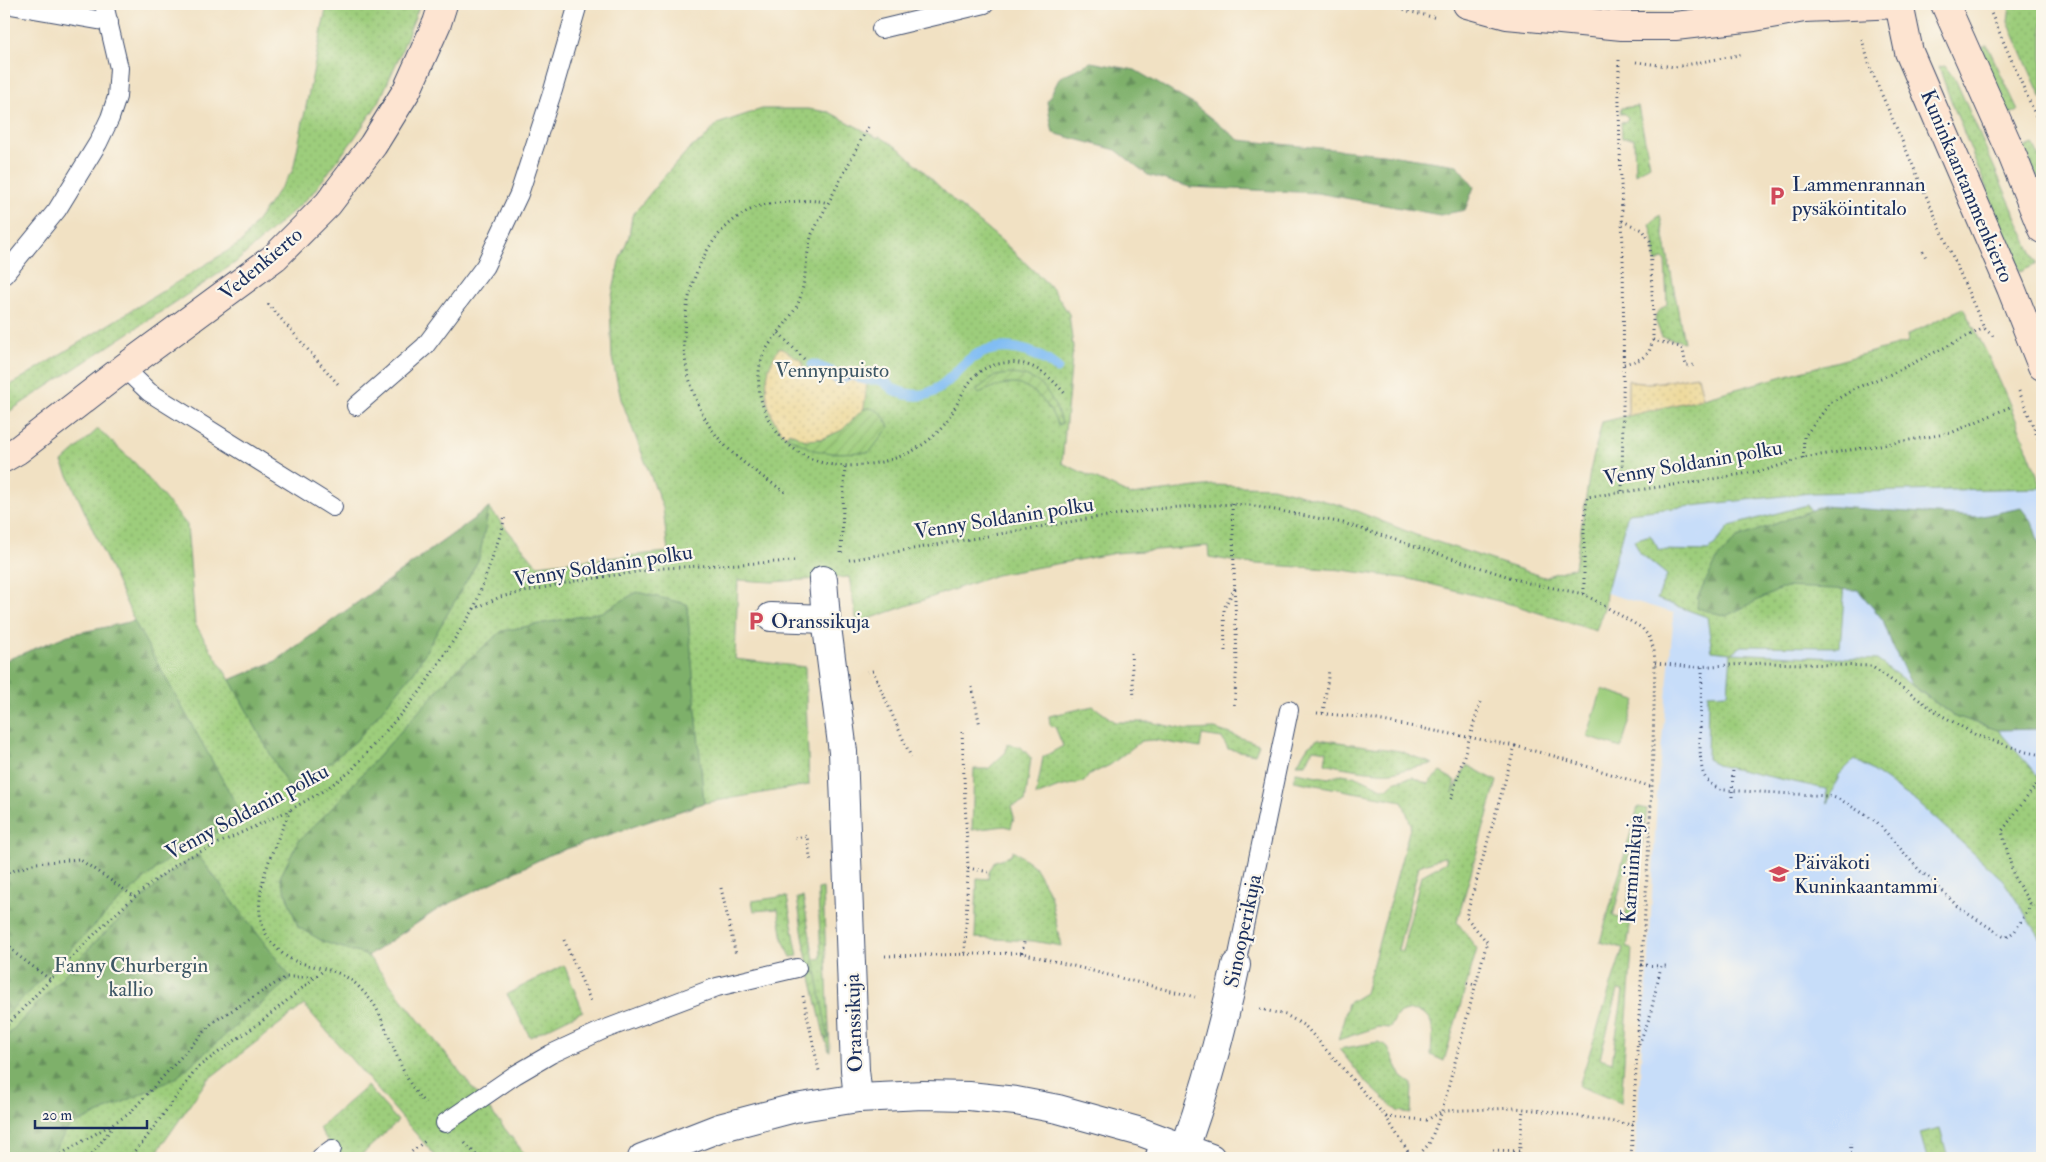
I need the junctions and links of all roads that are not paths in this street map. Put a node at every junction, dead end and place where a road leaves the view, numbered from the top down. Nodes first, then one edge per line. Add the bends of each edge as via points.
1 (5, 4) edge
2 (104, 4) edge
3 (443, 4) edge
4 (578, 4) edge
5 (984, 4) edge
6 (1467, 4) edge
7 (1899, 4) edge
8 (1945, 4) edge
9 (109, 22) junction
10 (881, 29) dead end
11 (2042, 229) edge
12 (4, 275) edge
13 (2042, 366) edge
14 (124, 368) junction
15 (356, 406) road end
16 (4, 458) edge
17 (333, 507) dead end
18 (832, 570) road end
19 (770, 617) dead end
20 (826, 619) junction
21 (1288, 710) road end
22 (1236, 965) joint
23 (797, 968) road end
24 (858, 1098) junction
25 (445, 1123) road end
26 (1166, 1148) edge
27 (642, 1158) edge
28 (1211, 1158) edge

1 - 9 lane
2 - 9 lane
3 - 14 street, Vedenkierto via 407,90 372,145 328,204 275,257
4 - 15 lane via 519,194 485,266 425,346
5 - 10 lane
6 - 7 street via 1507,15 1622,26 1675,26 1804,8
7 - 13 street, Kuninkaantammenkierto via 1908,52
8 - 11 street
9 - 12 lane via 119,68 117,97 110,118 57,210
14 - 16 street, Vedenkierto
14 - 17 lane via 149,392
18 - 20 street, Oranssikuja
19 - 20 street
20 - 24 street, Oranssikuja via 843,752
21 - 22 lane, Sinooperikuja
22 - 26 street, Sinooperikuja via 1197,1114
23 - 25 lane via 689,996 603,1030 515,1075
24 - 26 street via 950,1096 1016,1101 1094,1118
24 - 27 street via 795,1108 719,1128
26 - 28 street

